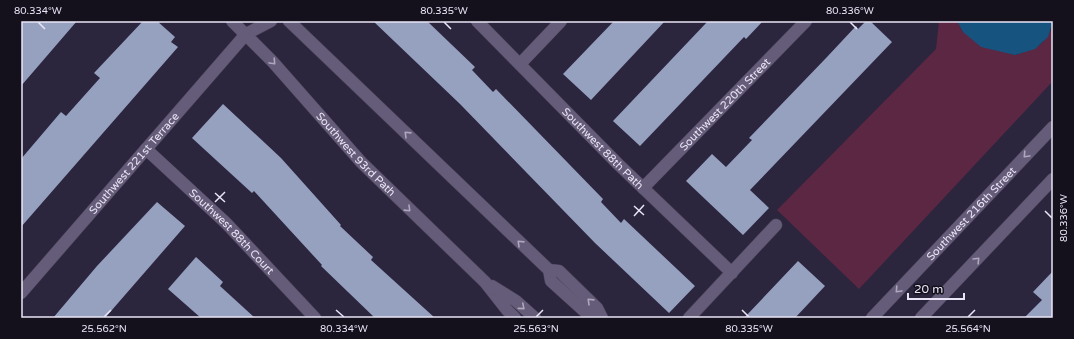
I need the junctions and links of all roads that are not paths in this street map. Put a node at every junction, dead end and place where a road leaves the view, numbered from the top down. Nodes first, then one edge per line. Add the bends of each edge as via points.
1 (232, 21) edge
2 (250, 21) edge
3 (272, 21) edge
4 (289, 21) edge
5 (477, 21) edge
6 (561, 21) edge
7 (806, 21) edge
8 (246, 34) junction
9 (520, 64) junction
10 (1053, 127) edge
11 (146, 148) junction
12 (1053, 180) edge
13 (643, 188) junction
14 (776, 225) dead end
15 (549, 270) junction
16 (732, 272) junction
17 (484, 282) junction
18 (21, 293) edge
19 (315, 318) edge
20 (515, 318) edge
21 (535, 318) edge
22 (592, 318) edge
23 (602, 318) edge
24 (689, 318) edge
25 (872, 318) edge
26 (921, 318) edge

1 - 8 street, Southwest 93rd Path
2 - 8 street, Southwest 221st Terrace
3 - 8 street, Southwest 221st Terrace
15 -> 4 street
5 - 9 street, Southwest 88th Path
6 - 9 street
7 - 13 street, Southwest 220th Street
8 - 11 street, Southwest 221st Terrace
8 -> 17 street, Southwest 93rd Path via 361,162
9 - 13 street, Southwest 88th Path
10 -> 25 street, Southwest 216th Street
11 - 18 street, Southwest 221st Terrace
11 - 19 street, Southwest 88th Court via 226,223
26 -> 12 street
13 - 16 street, Southwest 88th Path
14 - 16 street
15 - 22 street via 551,281
23 -> 15 street via 597,308 559,271
16 - 24 street
17 - 20 street, Southwest 93rd Path
17 -> 21 street, Southwest 93rd Path via 516,301

